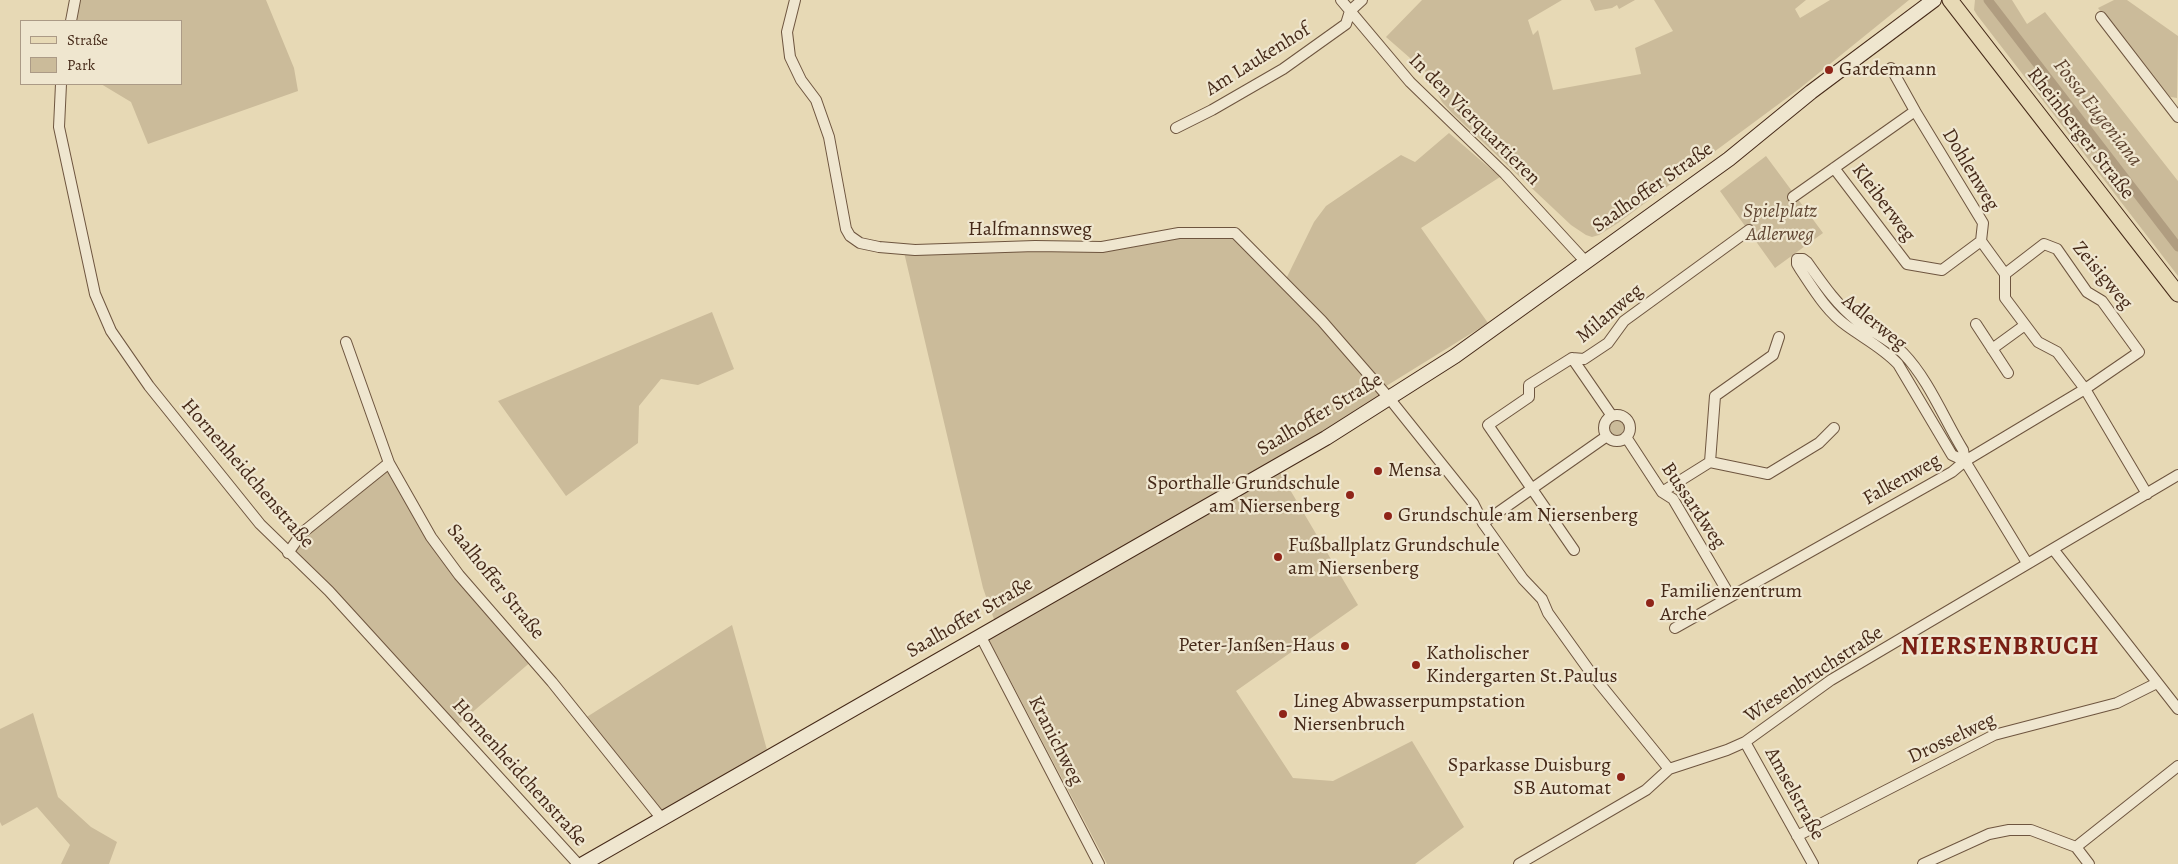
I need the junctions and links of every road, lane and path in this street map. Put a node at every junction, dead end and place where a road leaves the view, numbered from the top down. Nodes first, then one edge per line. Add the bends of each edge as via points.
1 (75, 0) edge
2 (795, 0) edge
3 (1341, 0) edge
4 (1362, 0) edge
5 (1934, 0) edge
6 (1950, 0) edge
7 (1350, 11) junction
8 (2101, 17) dead end
9 (71, 20) edge
10 (1891, 68) dead end
11 (61, 85) edge
12 (1915, 112) junction
13 (2177, 112) edge
14 (1176, 128) dead end
15 (1834, 168) junction
16 (1793, 197) dead end
17 (1749, 230) dead end
18 (1981, 241) junction
19 (1585, 261) junction
20 (2005, 274) junction
21 (2178, 294) edge
22 (1976, 324) dead end
23 (2025, 325) junction
24 (1779, 337) dead end
25 (346, 342) dead end
26 (1992, 349) junction
27 (2140, 352) joint
28 (1572, 358) junction
29 (2008, 373) dead end
30 (2085, 389) junction
31 (1389, 398) junction
32 (1612, 416) junction
33 (1834, 428) dead end
34 (1606, 436) junction
35 (1626, 437) junction
36 (1965, 461) junction
37 (1710, 462) junction
38 (388, 463) junction
39 (2178, 475) edge
40 (1533, 489) junction
41 (1662, 492) junction
42 (2147, 494) junction
43 (1484, 522) junction
44 (2053, 549) junction
45 (1574, 550) dead end
46 (288, 553) junction
47 (2027, 563) junction
48 (1730, 596) junction
49 (1675, 628) dead end
50 (980, 635) junction
51 (2157, 683) junction
52 (2178, 709) edge
53 (1745, 742) junction
54 (1670, 769) junction
55 (2176, 771) edge
56 (662, 819) junction
57 (1797, 836) junction
58 (2076, 847) junction
59 (578, 864) edge
60 (583, 864) edge
61 (1099, 864) edge
62 (1519, 864) edge
63 (1813, 864) edge
64 (1923, 864) edge
65 (2089, 864) edge

1 - 9 street
2 - 31 street, Halfmannsweg via 787,32 790,57 816,100 828,133 842,216 846,229 855,240 879,247 915,250 1102,247 1179,232 1235,233 1322,321
3 - 7 street, In den Vierquartieren
4 - 7 street, Am Laukenhof
5 - 19 main road, Saalhoffer Straße via 1811,92 1729,159
6 - 21 main road, Rheinberger Straße
7 - 14 street, Am Laukenhof via 1346,24 1283,69
7 - 19 street, In den Vierquartieren via 1410,82 1505,174
8 - 13 street
10 - 12 street, Dohlenweg
11 - 46 street, Hornenheidchenstraße via 59,127 95,294 111,331 149,386 260,524
12 - 15 street
12 - 18 street, Dohlenweg via 1984,223
15 - 16 street
15 - 18 street, Kleiberweg via 1907,264 1942,270
17 - 28 street, Milanweg via 1624,321 1608,342 1584,359
18 - 20 street, Dohlenweg
19 - 31 main road, Saalhoffer Straße via 1470,347
20 - 23 street via 2005,298
20 - 27 street, Zeisigweg via 2044,244 2057,248 2087,292 2102,301
22 - 26 street
23 - 26 street
23 - 30 street via 2038,342 2057,352
24 - 37 street via 1773,355 1715,396
25 - 38 street, Saalhoffer Straße
26 - 29 street
27 - 30 street, Falkenweg
28 - 32 street
28 - 40 street, Milanweg via 1529,385 1529,397 1488,425
30 - 36 street, Falkenweg
30 - 42 street
31 - 43 street via 1473,503
31 - 50 main road, Saalhoffer Straße via 1326,438
32 - 34 street via 1604,427
32 - 35 street via 1626,420 1629,430
33 - 37 street via 1819,443 1768,474
34 - 35 street via 1615,441
34 - 40 street
35 - 41 street, Bussardweg
36 - 36 street, Adlerweg via 1963,450 1917,370 1902,352 1838,305 1807,262 1798,259 1800,269 1829,310 1898,364 1952,455
36 - 47 street, Adlerweg
36 - 48 street, Falkenweg via 1952,472
37 - 41 street
38 - 46 street via 302,533
38 - 56 street, Saalhoffer Straße via 431,537 459,575 552,682
39 - 42 street, Wiesenbruchstraße
40 - 43 street
40 - 45 street
41 - 48 street, Bussardweg via 1672,499
42 - 44 street, Wiesenbruchstraße
43 - 54 street via 1523,579 1542,598 1548,613 1591,673
44 - 47 street, Wiesenbruchstraße
44 - 51 street
46 - 59 street, Hornenheidchenstraße via 328,591
47 - 53 street, Wiesenbruchstraße via 1832,680
48 - 49 street, Falkenweg
50 - 56 main road, Saalhoffer Straße
50 - 61 street, Kranichweg
51 - 52 street
51 - 57 street, Drosselweg via 2116,703 1994,735
53 - 54 street, Wiesenbruchstraße
53 - 57 street, Amselstraße
54 - 62 street, Wiesenbruchstraße via 1646,790
55 - 58 street
56 - 60 main road, Saalhoffer Straße
57 - 63 street, Amselstraße
58 - 64 street via 2031,830 2009,830 1989,834
58 - 65 street

